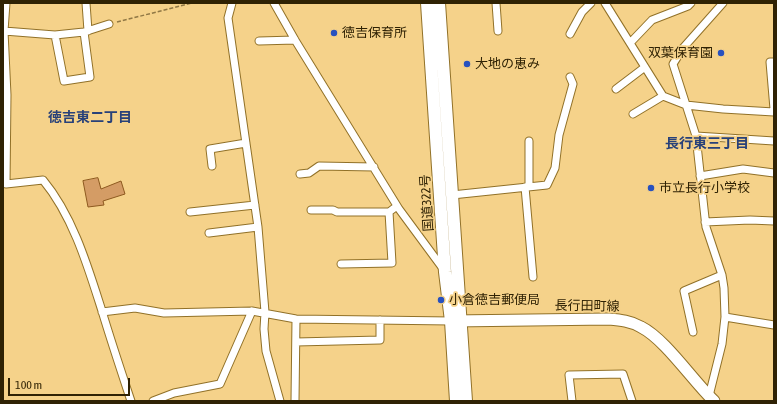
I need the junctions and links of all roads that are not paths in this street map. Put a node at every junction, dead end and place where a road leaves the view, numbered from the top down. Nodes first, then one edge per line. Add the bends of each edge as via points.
1 (6, 3) edge
2 (86, 3) edge
3 (232, 3) edge
4 (274, 3) edge
5 (427, 3) edge
6 (439, 3) edge
7 (496, 3) edge
8 (591, 3) edge
9 (605, 3) edge
10 (691, 3) edge
11 (723, 3) edge
12 (109, 24) road end
13 (4, 31) junction
14 (498, 31) dead end
15 (86, 32) junction
16 (570, 34) dead end
17 (55, 35) junction
18 (295, 40) junction
19 (259, 41) dead end
20 (630, 43) junction
21 (774, 62) edge
22 (645, 67) junction
23 (570, 77) dead end
24 (773, 87) edge
25 (616, 89) dead end
26 (663, 96) junction
27 (686, 105) junction
28 (774, 111) edge
29 (633, 114) dead end
30 (696, 136) junction
31 (529, 141) dead end
32 (774, 141) edge
33 (246, 143) junction
34 (212, 166) dead end
35 (374, 167) junction
36 (774, 172) edge
37 (300, 174) dead end
38 (700, 176) junction
39 (527, 187) junction
40 (452, 195) junction
41 (255, 205) junction
42 (397, 206) junction
43 (311, 210) dead end
44 (190, 212) dead end
45 (389, 212) junction
46 (774, 221) edge
47 (705, 222) junction
48 (258, 226) junction
49 (209, 233) dead end
50 (341, 264) dead end
51 (445, 272) junction
52 (722, 275) junction
53 (533, 277) dead end
54 (252, 311) junction
55 (102, 312) junction
56 (265, 312) junction
57 (725, 317) junction
58 (296, 319) junction
59 (380, 320) junction
60 (456, 321) junction
61 (774, 325) edge
62 (693, 332) dead end
63 (296, 342) junction
64 (711, 399) edge
65 (131, 401) edge
66 (153, 401) edge
67 (280, 401) edge
68 (295, 401) edge
69 (456, 401) edge
70 (466, 401) edge
71 (572, 401) edge
72 (632, 401) edge

1 - 13 street
2 - 15 street
3 - 33 street via 228,18
4 - 18 street
5 - 51 highway, 国道322号
6 - 40 highway, 国道322号
7 - 14 street
8 - 16 street via 582,12
9 - 20 street
10 - 20 street via 652,20
11 - 27 street via 683,48 673,64
12 - 15 street
13 - 17 street
13 - 55 street via 7,95 6,184 43,180 51,190 77,239
15 - 17 street
15 - 17 street via 90,77 64,81
18 - 19 street
18 - 35 street
20 - 22 street
21 - 24 street via 770,62
22 - 25 street
22 - 26 street
23 - 39 street via 573,84 559,135 555,168 548,185
24 - 28 street
26 - 27 street
26 - 29 street
27 - 28 street
27 - 30 street
30 - 32 street
30 - 38 street
31 - 39 street
33 - 34 street via 210,149
33 - 41 street
35 - 37 street via 319,166 309,173
35 - 42 street
36 - 38 street via 743,170
38 - 47 street
39 - 40 street
39 - 53 street
40 - 60 highway, 国道322号
41 - 44 street
41 - 48 street
42 - 45 street
42 - 51 street
43 - 45 street
45 - 50 street via 392,263
46 - 47 street
47 - 52 street
48 - 49 street
48 - 56 street
51 - 60 highway, 国道322号
52 - 57 street
52 - 62 street via 684,291
54 - 55 street via 164,313 135,308
54 - 56 street
54 - 66 street via 220,384 174,393
55 - 65 street
56 - 58 street
56 - 67 street via 266,351
57 - 61 street
57 - 64 street
58 - 59 street
58 - 63 street
59 - 60 street
59 - 63 street via 380,340
60 - 64 main road, 長行田町線 via 626,321 642,327 657,338
60 - 69 highway, 国道322号
60 - 70 highway, 国道322号
63 - 68 street
71 - 72 street via 569,375 623,374

